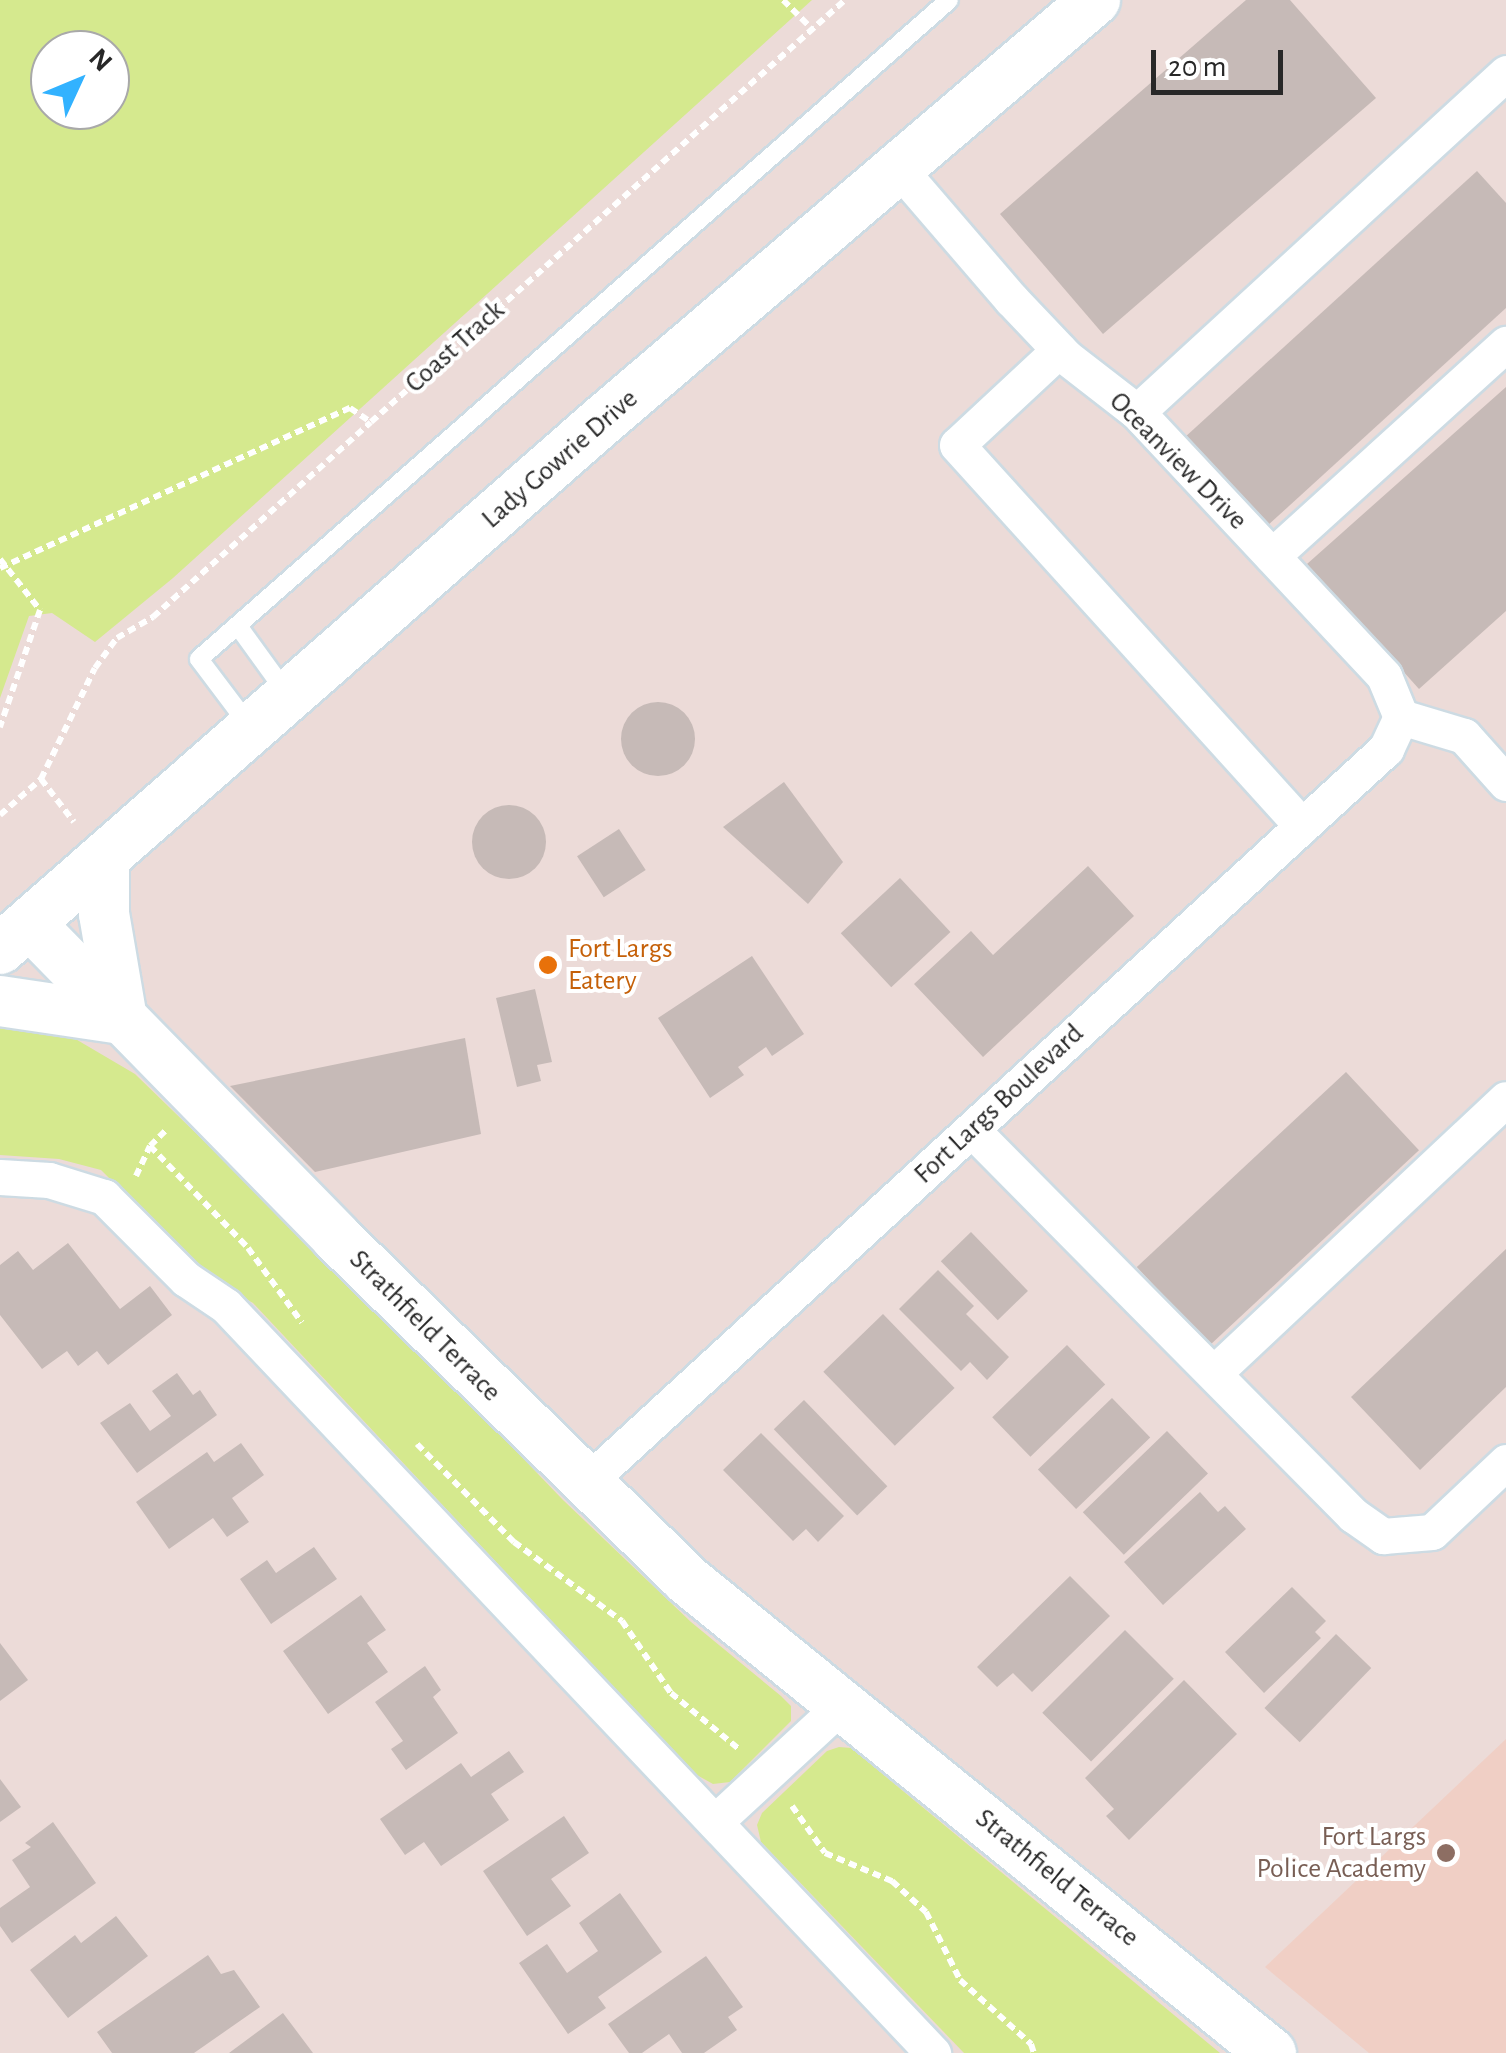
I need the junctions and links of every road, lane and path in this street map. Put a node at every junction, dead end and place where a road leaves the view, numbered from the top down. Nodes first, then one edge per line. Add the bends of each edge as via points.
1 (784, 0) edge
2 (845, 0) edge
3 (949, 0) edge
4 (1095, 0) edge
5 (812, 30) junction
6 (1506, 73) edge
7 (900, 170) junction
8 (1506, 344) edge
9 (1059, 350) junction
10 (1137, 412) junction
11 (371, 422) junction
12 (1272, 556) junction
13 (2, 564) edge
14 (238, 626) junction
15 (289, 697) junction
16 (1401, 718) junction
17 (0, 728) edge
18 (251, 729) junction
19 (42, 779) junction
20 (1506, 783) edge
21 (0, 815) edge
22 (74, 822) dead end
23 (1302, 826) junction
24 (104, 862) junction
25 (15, 936) edge
26 (0, 1000) edge
27 (122, 1019) junction
28 (1506, 1099) edge
29 (176, 1121) dead end
30 (972, 1130) junction
31 (150, 1146) junction
32 (0, 1177) edge
33 (130, 1188) dead end
34 (306, 1329) dead end
35 (1214, 1374) junction
36 (415, 1442) dead end
37 (1506, 1462) edge
38 (586, 1484) junction
39 (843, 1704) junction
40 (768, 1773) junction
41 (715, 1822) junction
42 (933, 2053) edge
43 (1034, 2053) edge
44 (1271, 2053) edge

1 - 5 path
2 - 5 path, Coast Track
3 - 14 lane
4 - 7 main road, Lady Gowrie Drive
5 - 11 path, Coast Track
6 - 10 street
7 - 9 street, Oceanview Drive
7 - 15 main road, Lady Gowrie Drive via 602,420
8 - 12 street
9 - 10 street, Oceanview Drive
9 - 23 street via 958,444
10 - 12 street, Oceanview Drive
11 - 13 path via 350,408
11 - 19 path, Coast Track via 153,617 118,638 95,668
12 - 16 street, Oceanview Drive via 1384,676
13 - 17 path via 40,610
14 - 15 lane
14 - 18 lane via 199,659
15 - 18 main road, Lady Gowrie Drive
16 - 20 street via 1464,736
16 - 23 street, Fort Largs Boulevard via 1386,748
18 - 24 main road, Lady Gowrie Drive
19 - 21 path
19 - 22 path
23 - 30 street, Fort Largs Boulevard
24 - 25 main road, Lady Gowrie Drive
24 - 27 main road via 104,914
25 - 27 main road, Strathfield Terrace
26 - 27 main road
27 - 38 main road, Strathfield Terrace
28 - 35 street
29 - 31 path
30 - 35 street
30 - 38 street, Fort Largs Boulevard
31 - 33 path
31 - 34 path via 248,1248
32 - 41 street via 49,1180 104,1197 186,1279 226,1306
35 - 37 street via 1353,1514 1384,1536 1432,1532
36 - 40 path via 514,1542 622,1622 671,1693
38 - 39 main road, Strathfield Terrace via 686,1579
39 - 40 street
39 - 44 main road, Strathfield Terrace
40 - 41 street
40 - 43 path via 825,1853 892,1881 926,1912 960,1980
41 - 42 street

